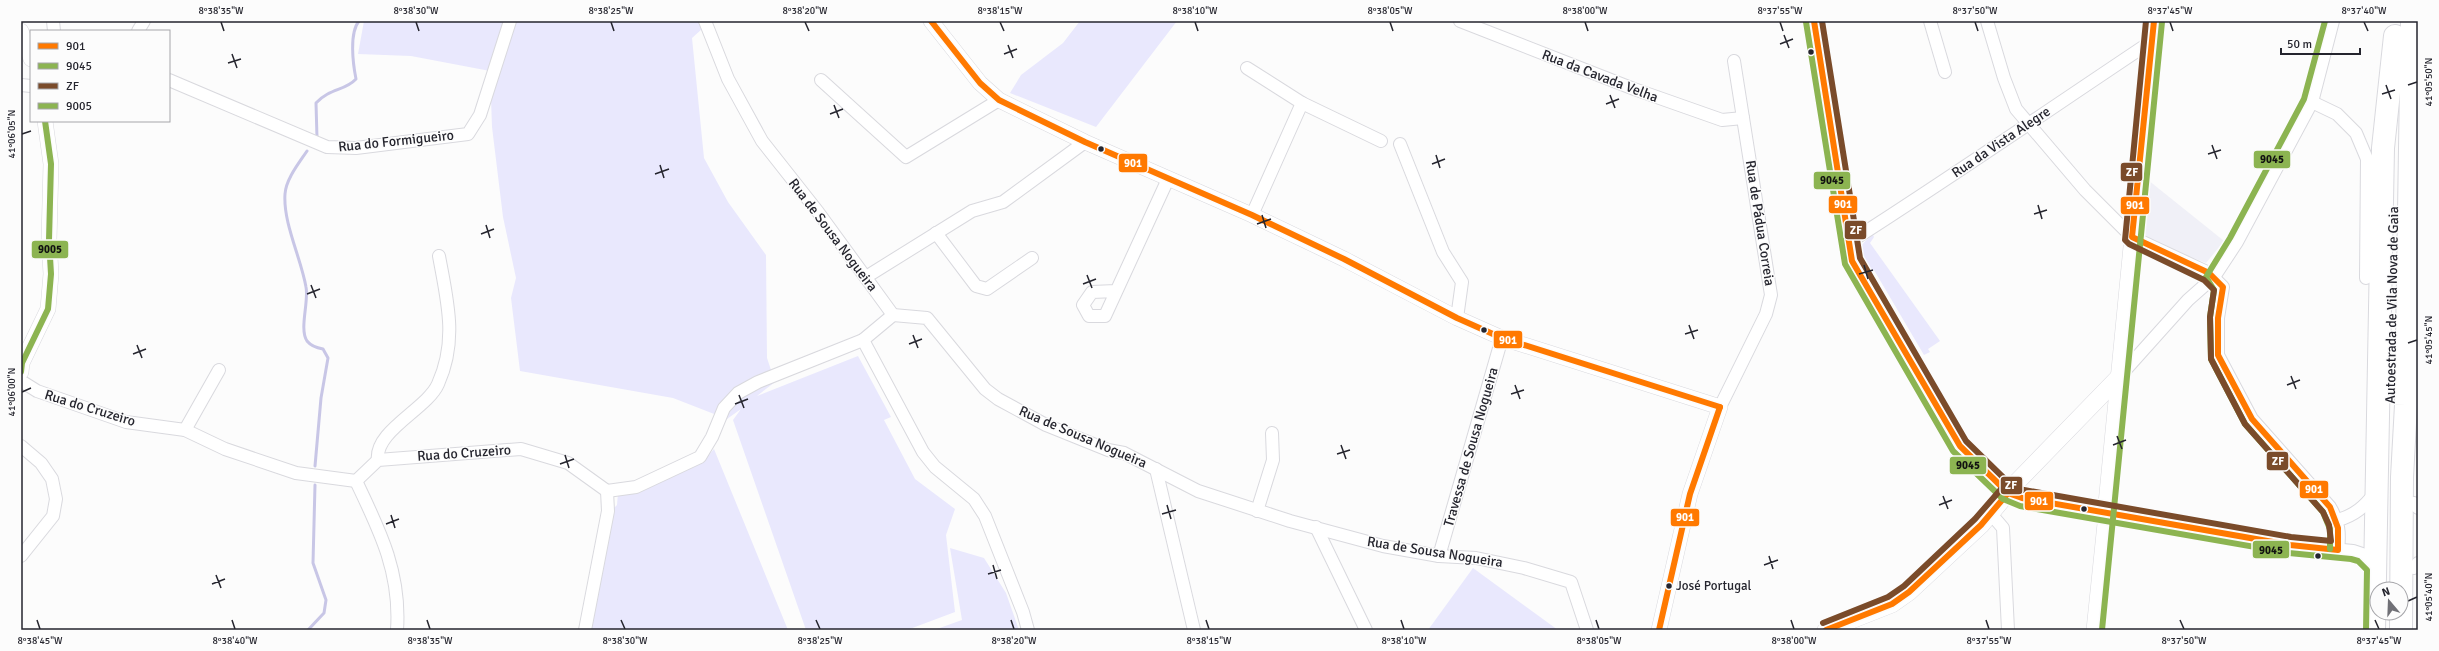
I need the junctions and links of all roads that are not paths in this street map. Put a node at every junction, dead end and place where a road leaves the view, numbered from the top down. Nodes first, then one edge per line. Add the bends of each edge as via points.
1 (144, 21) edge
2 (510, 21) edge
3 (705, 21) edge
4 (931, 21) edge
5 (1460, 21) edge
6 (1814, 21) edge
7 (1930, 21) edge
8 (1987, 21) edge
9 (2154, 21) edge
10 (2333, 21) edge
11 (2412, 21) edge
12 (2396, 29) edge
13 (139, 30) edge
14 (21, 31) edge
15 (2152, 40) junction
16 (30, 52) edge
17 (1734, 61) dead end
18 (1247, 68) dead end
19 (1945, 72) dead end
20 (170, 80) edge
21 (821, 80) dead end
22 (999, 100) junction
23 (2312, 102) junction
24 (1302, 103) junction
25 (1744, 118) junction
26 (45, 122) edge
27 (2028, 124) junction
28 (1381, 140) dead end
29 (1085, 142) junction
30 (1400, 144) dead end
31 (1168, 180) junction
32 (1252, 215) junction
33 (2418, 221) edge
34 (936, 233) junction
35 (2132, 237) junction
36 (1848, 240) junction
37 (2408, 251) junction
38 (438, 256) dead end
39 (1032, 258) dead end
40 (866, 277) junction
41 (2214, 277) junction
42 (2366, 278) dead end
43 (1116, 291) dead end
44 (893, 315) junction
45 (1457, 318) junction
46 (1502, 338) junction
47 (863, 340) junction
48 (219, 370) dead end
49 (21, 372) edge
50 (2118, 378) junction
51 (21, 381) edge
52 (1720, 407) junction
53 (185, 430) junction
54 (1272, 433) dead end
55 (2418, 444) edge
56 (21, 446) edge
57 (378, 460) junction
58 (1156, 468) junction
59 (356, 481) junction
60 (607, 491) junction
61 (2375, 492) junction
62 (2008, 493) junction
63 (2416, 506) edge
64 (1257, 511) junction
65 (1991, 514) junction
66 (2106, 514) junction
67 (2338, 520) junction
68 (1316, 527) junction
69 (2338, 550) junction
70 (21, 556) edge
71 (1439, 556) junction
72 (2416, 566) edge
73 (2375, 567) junction
74 (2387, 581) edge
75 (1831, 628) edge
76 (398, 630) edge
77 (584, 630) edge
78 (1028, 630) edge
79 (1194, 630) edge
80 (1366, 630) edge
81 (1587, 630) edge
82 (1659, 630) edge
83 (2008, 630) edge
84 (2094, 630) edge
85 (2374, 630) edge
86 (2401, 630) edge
87 (2413, 630) edge

1 - 13 street
2 - 20 street, Rua do Formigueiro via 480,115 468,134 356,148 327,148
3 - 40 street, Rua de Sousa Nogueira via 728,79 762,141
4 - 22 street via 980,83
5 - 25 street, Rua da Cavada Velha via 1634,90 1722,120
6 - 36 street
7 - 19 street
8 - 27 street via 2016,109
9 - 15 main road
10 - 23 street
11 - 37 highway, Autoestrada de Vila Nova de Gaia
12 - 61 highway via 2383,148
12 - 74 highway, Autoestrada de Vila Nova de Gaia
14 - 16 street
15 - 27 street, Rua da Vista Alegre
15 - 35 main road
17 - 25 street, Rua de Pádua Correia
18 - 24 street
21 - 22 street via 906,158
22 - 29 street
23 - 41 street via 2237,242
23 - 42 street via 2337,114 2356,133 2367,159
24 - 28 street
24 - 32 street
25 - 52 street, Rua de Pádua Correia via 1772,294 1766,314
26 - 49 street via 51,164 51,274 48,309 22,363
27 - 35 street via 2085,190
27 - 36 street, Rua da Vista Alegre via 1856,238
29 - 31 street
29 - 34 street via 1003,202 972,211
30 - 45 street via 1443,252 1462,282
31 - 32 street
31 - 43 street
32 - 45 street
33 - 37 highway
34 - 39 street via 976,286 987,289
34 - 40 street
35 - 41 street
35 - 50 main road
36 - 62 street via 1858,275 1960,446
37 - 86 highway, Autoestrada de Vila Nova de Gaia
38 - 57 street via 449,311 450,346 438,384 428,399 386,437 377,451
40 - 44 street, Rua de Sousa Nogueira
41 - 50 street via 2188,300
41 - 67 street via 2223,287 2218,318 2218,355 2234,388 2252,419 2330,507
44 - 47 street
44 - 58 street, Rua de Sousa Nogueira via 927,318 980,384 998,399 1046,425 1108,450 1124,453
45 - 46 street
46 - 52 street
46 - 71 street, Travessa de Sousa Nogueira
47 - 60 street via 758,382 738,393 724,408 700,457 636,487
47 - 78 street via 923,452 935,467 974,499 985,516
48 - 53 street
50 - 62 main road
50 - 66 main road
51 - 53 street, Rua do Cruzeiro via 37,391 126,422
52 - 82 street, Rua de Pádua Correia via 1690,494
53 - 59 street, Rua do Cruzeiro via 225,449 296,473
54 - 64 street via 1273,460
55 - 63 highway
56 - 70 street via 41,463 52,479 56,499 53,516
57 - 59 street
57 - 60 street, Rua do Cruzeiro via 521,450 568,463
58 - 64 street, Rua de Sousa Nogueira via 1198,491
58 - 79 street
59 - 76 street via 377,523 393,569 399,603
60 - 77 street via 608,511
61 - 67 street via 2359,511
61 - 73 highway
62 - 65 main road
62 - 66 main road
63 - 72 highway
64 - 68 street, Rua de Sousa Nogueira
65 - 75 main road via 1909,592 1892,604
65 - 83 street via 2003,528
66 - 69 street via 2290,545
66 - 84 street
67 - 69 street
68 - 71 street, Rua de Sousa Nogueira via 1383,546
68 - 80 street
69 - 73 street via 2362,554
71 - 81 street, Rua de Sousa Nogueira via 1476,558 1571,582
72 - 87 highway
73 - 85 highway

